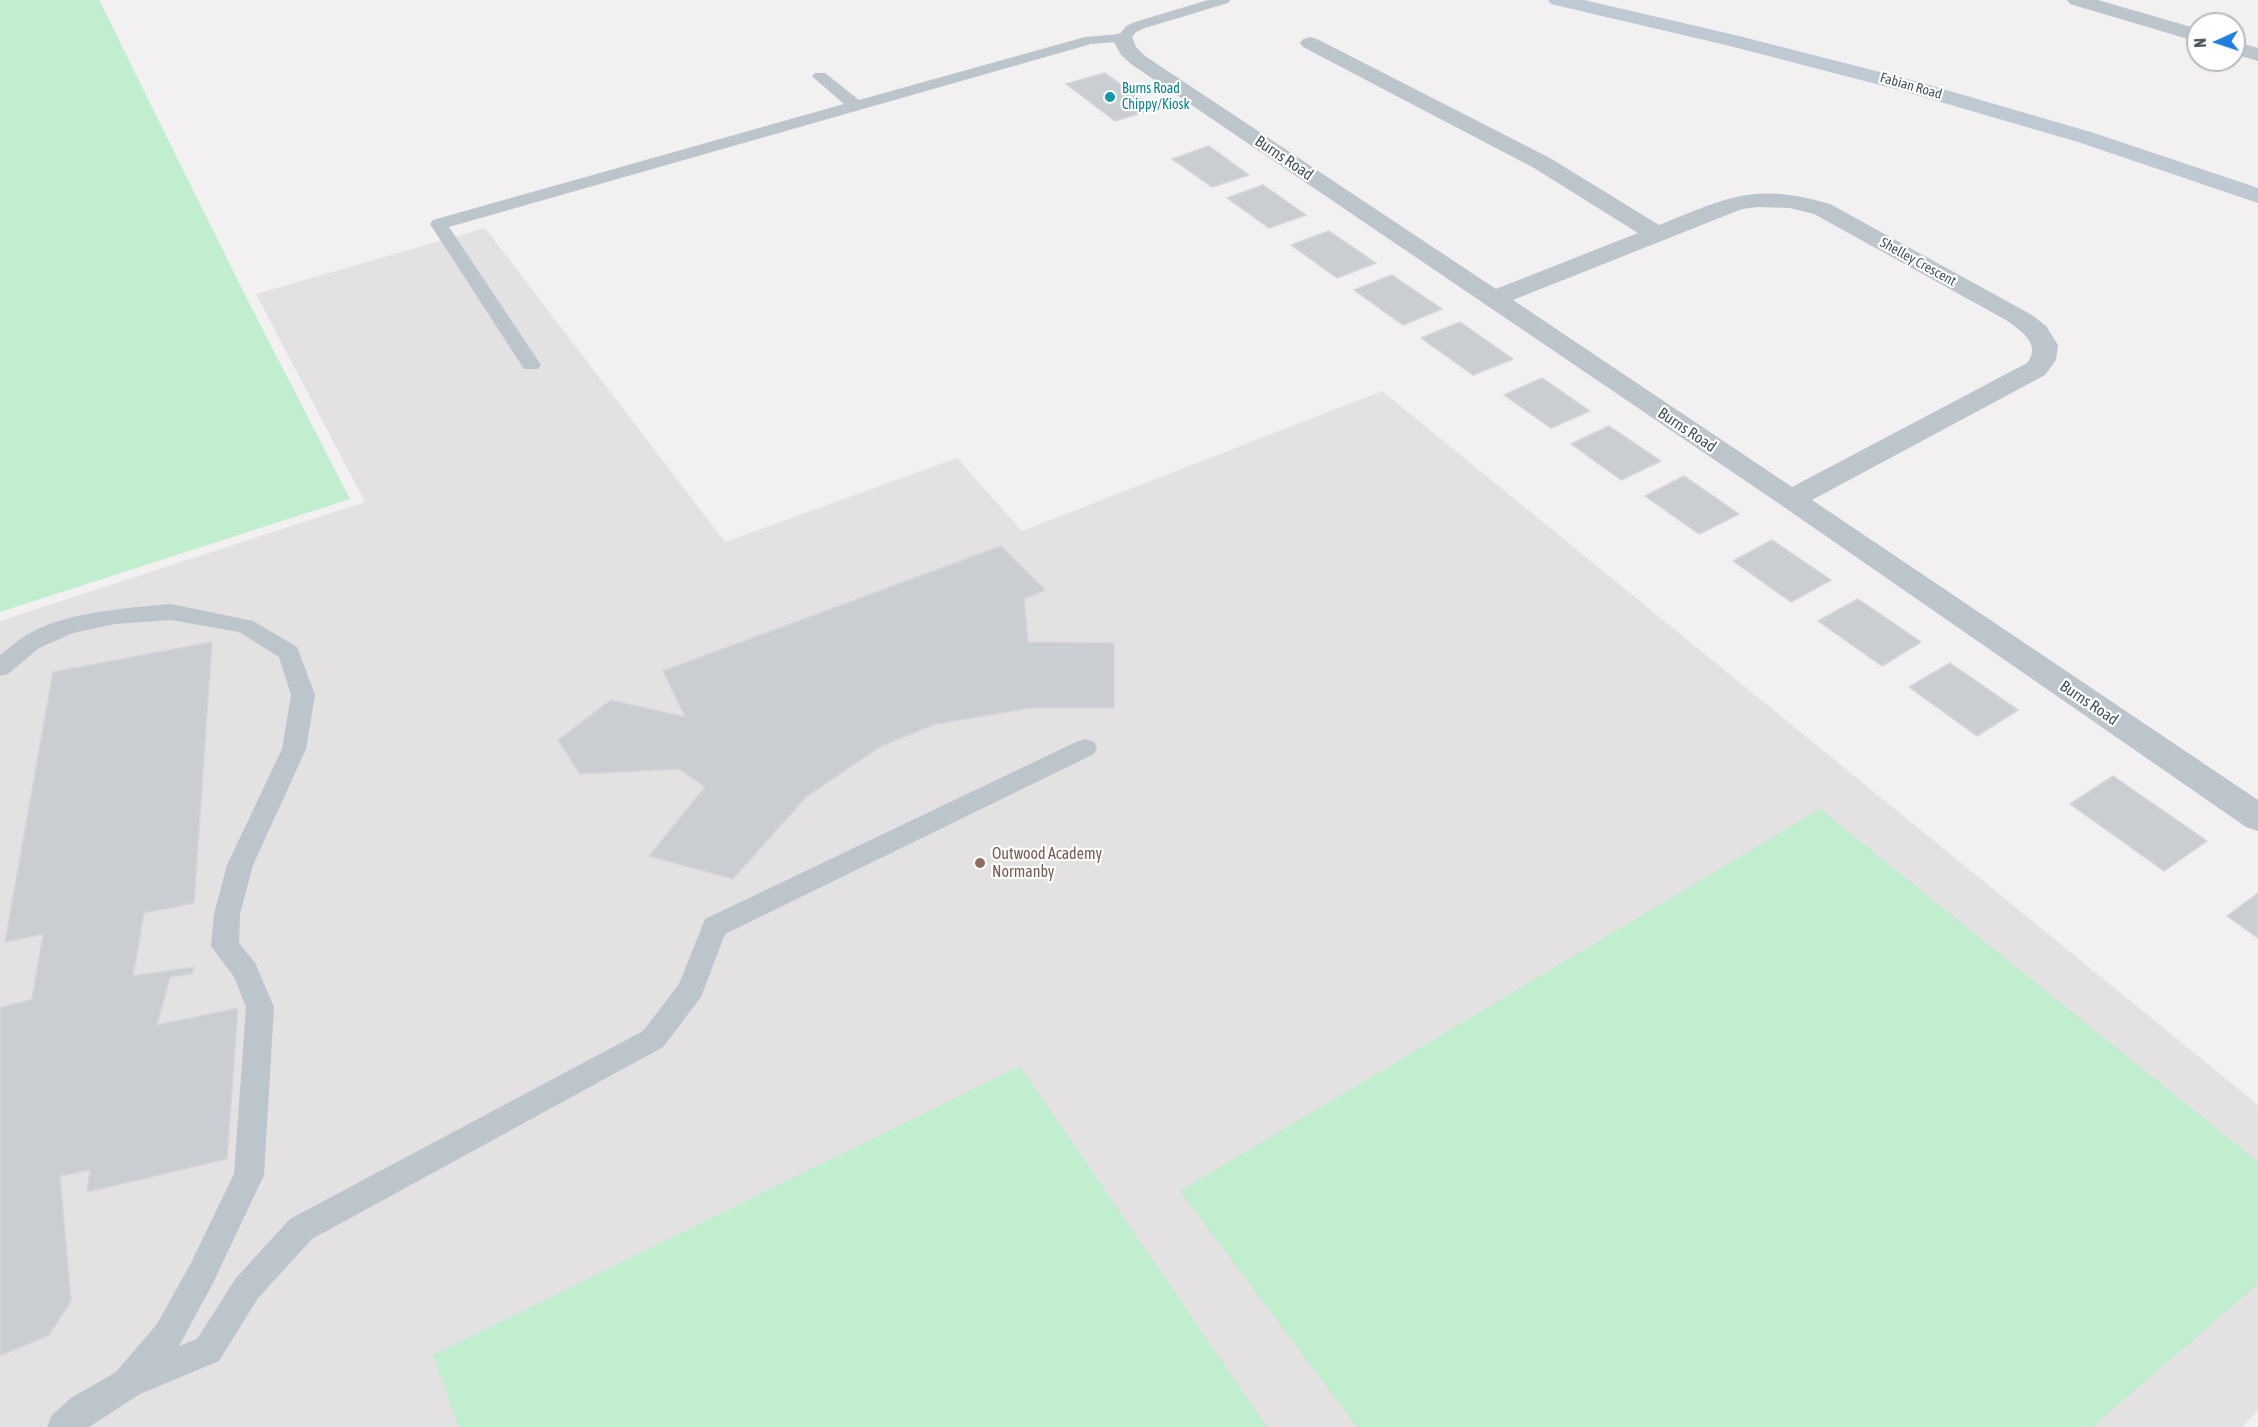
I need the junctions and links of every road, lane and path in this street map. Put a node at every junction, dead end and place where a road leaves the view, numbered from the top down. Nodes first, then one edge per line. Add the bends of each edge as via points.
1 (1222, 0) edge
2 (1558, 0) edge
3 (2077, 0) edge
4 (2186, 32) edge
5 (1125, 38) junction
6 (1310, 43) dead end
7 (820, 76) dead end
8 (857, 106) junction
9 (2258, 196) edge
10 (1658, 235) junction
11 (1493, 299) junction
12 (531, 365) dead end
13 (1791, 499) junction
14 (0, 668) edge
15 (1085, 748) dead end
16 (2258, 818) edge
17 (128, 1383) junction
18 (64, 1427) edge

1 - 5 lane via 1140,25
2 - 9 street, Fabian Road via 1895,82 2025,119
3 - 4 street
5 - 8 lane via 1090,40
5 - 11 street, Burns Road via 1128,52 1138,60
6 - 10 street via 1542,164
7 - 8 lane
8 - 12 lane via 439,224
10 - 11 street, Shelley Crescent
10 - 13 street, Shelley Crescent via 1750,200 1768,198 1805,204 1835,216 2015,315 2042,337 2045,360 2036,369
11 - 13 street, Burns Road
13 - 16 street, Burns Road
14 - 17 lane via 31,642 67,627 115,616 171,612 245,626 289,653 303,695 294,749 240,865 227,914 225,946 245,971 260,1007 249,1175 168,1335
15 - 17 lane via 714,927 691,989 653,1039 301,1229 247,1288 208,1350
17 - 18 lane via 83,1410

